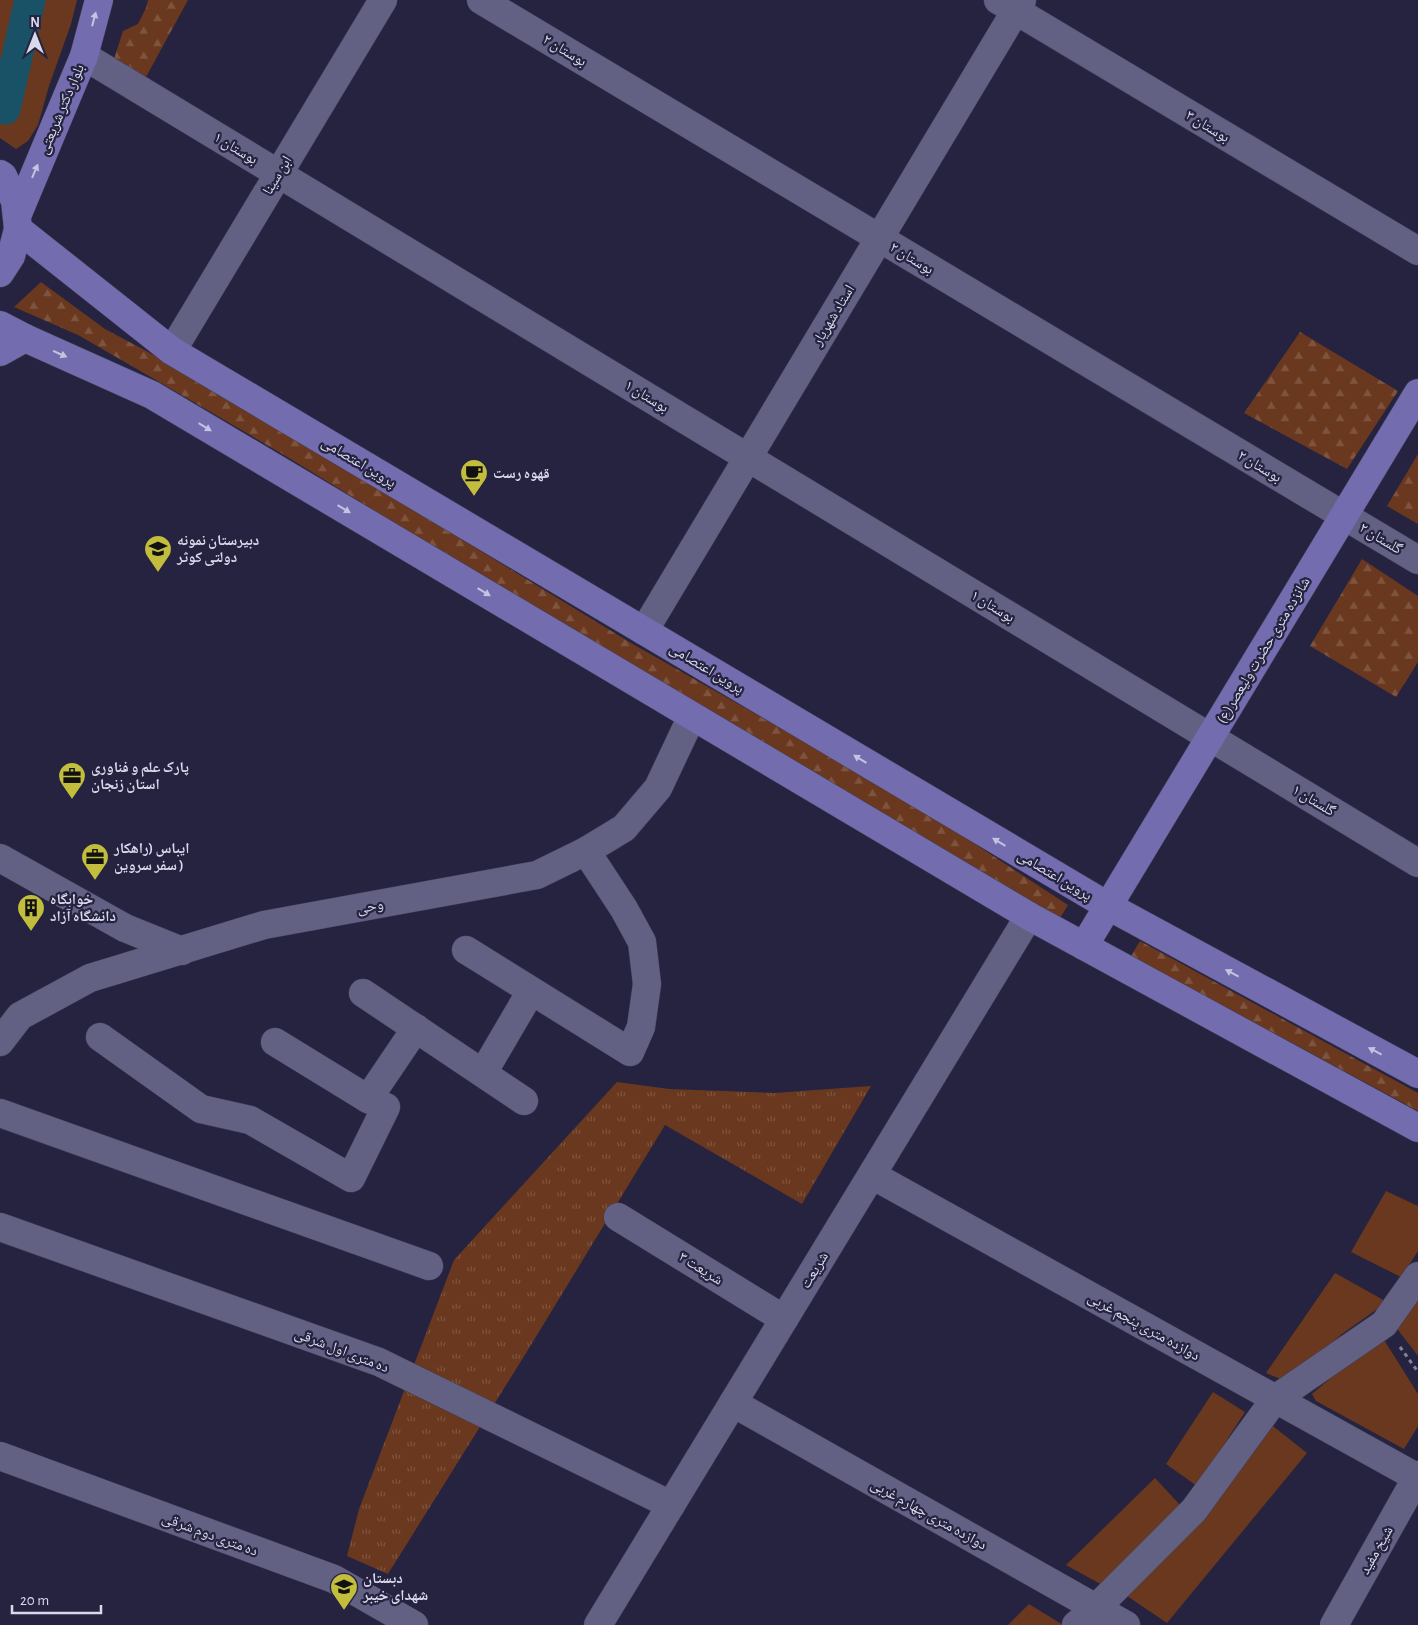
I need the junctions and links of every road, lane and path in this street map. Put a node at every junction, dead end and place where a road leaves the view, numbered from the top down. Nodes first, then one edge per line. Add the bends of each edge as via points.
1 (99, 0) edge
2 (383, 0) edge
3 (481, 0) edge
4 (1011, 4) edge
5 (84, 56) junction
6 (278, 173) junction
7 (0, 174) edge
8 (17, 222) junction
9 (879, 238) junction
10 (1418, 251) edge
11 (0, 273) edge
12 (0, 325) edge
13 (25, 338) junction
14 (172, 351) junction
15 (0, 352) edge
16 (1418, 393) edge
17 (748, 458) junction
18 (1344, 516) junction
19 (1418, 560) edge
20 (644, 631) junction
21 (692, 716) junction
22 (1210, 737) junction
23 (586, 851) junction
24 (0, 858) edge
25 (1418, 863) edge
26 (1108, 906) junction
27 (1029, 916) junction
28 (1084, 946) junction
29 (466, 950) dead end
30 (182, 951) junction
31 (531, 991) junction
32 (363, 992) dead end
33 (416, 1028) junction
34 (100, 1037) dead end
35 (0, 1042) edge
36 (275, 1042) dead end
37 (483, 1073) junction
38 (1418, 1074) edge
39 (368, 1099) junction
40 (524, 1101) dead end
41 (0, 1113) edge
42 (1418, 1128) edge
43 (872, 1175) junction
44 (618, 1217) dead end
45 (0, 1227) edge
46 (429, 1266) dead end
47 (1418, 1276) edge
48 (784, 1319) junction
49 (1275, 1399) junction
50 (733, 1403) junction
51 (0, 1456) edge
52 (1418, 1477) edge
53 (671, 1505) junction
54 (1086, 1616) edge
55 (414, 1625) edge
56 (598, 1625) edge
57 (1126, 1625) edge
58 (1334, 1625) edge

5 -> 1 main road, بلوار دکتر شریعتی
2 - 6 street, ابن سینا
3 - 9 street, بوستان ۲
4 - 9 street, استاد شهریار
4 - 10 street, بوستان ۳
5 - 6 street, بوستان ۱
8 -> 5 main road, بلوار دکتر شریعتی
6 - 14 street, ابن سینا
6 - 17 street, بوستان ۱
7 - 8 main road via 15,201
8 - 11 main road, بلوار دکتر شریعتی via 11,256
8 - 14 main road, پروین اعتصامی
9 - 17 street, استاد شهریار
9 - 18 street, بوستان ۲
12 - 13 main road
13 - 15 main road
13 -> 21 main road via 152,395
14 - 20 main road, پروین اعتصامی
16 - 18 main road, شانزده متری حضرت ولیعصر(ع)
17 - 20 street, استاد شهریار
17 - 22 street, بوستان ۱
18 - 19 street, گلستان ۲
18 - 22 main road, شانزده متری حضرت ولیعصر(ع)
26 -> 20 main road, پروین اعتصامی
21 - 23 street, وحی via 658,788 624,828
21 - 27 main road
22 - 25 street, گلستان ۱
22 - 26 main road, شانزده متری حضرت ولیعصر(ع)
23 - 30 street, وحی via 537,875 264,925
23 - 31 street via 642,942 647,984 641,1027 630,1052
24 - 30 street via 126,928
26 - 28 main road, شانزده متری حضرت ولیعصر(ع)
38 -> 26 main road, پروین اعتصامی
27 - 28 main road
27 - 43 street, شریعت
28 - 42 main road
29 - 31 street
30 - 35 street, وحی via 90,978 20,1016
31 - 37 street
32 - 33 street
33 - 37 street
33 - 39 street
34 - 39 street via 201,1109 250,1120 351,1178 386,1107
36 - 39 street
37 - 40 street
41 - 46 street
43 - 48 street, شریعت
43 - 49 street, دوازده متری پنجم غربی
44 - 48 street, شریعت ۳
45 - 53 street, ده متری اول شرقی via 378,1362
47 - 49 street via 1384,1324
48 - 50 street, شریعت
49 - 52 street, دوازده متری پنجم غربی
49 - 54 street via 1194,1510
50 - 53 street, شریعت
50 - 54 street, دوازده متری چهارم غربی
51 - 55 street, ده متری دوم شرقی via 334,1579
52 - 58 street, شیخ مفید
53 - 56 street, شریعت
54 - 57 street, دوازده متری چهارم غربی

